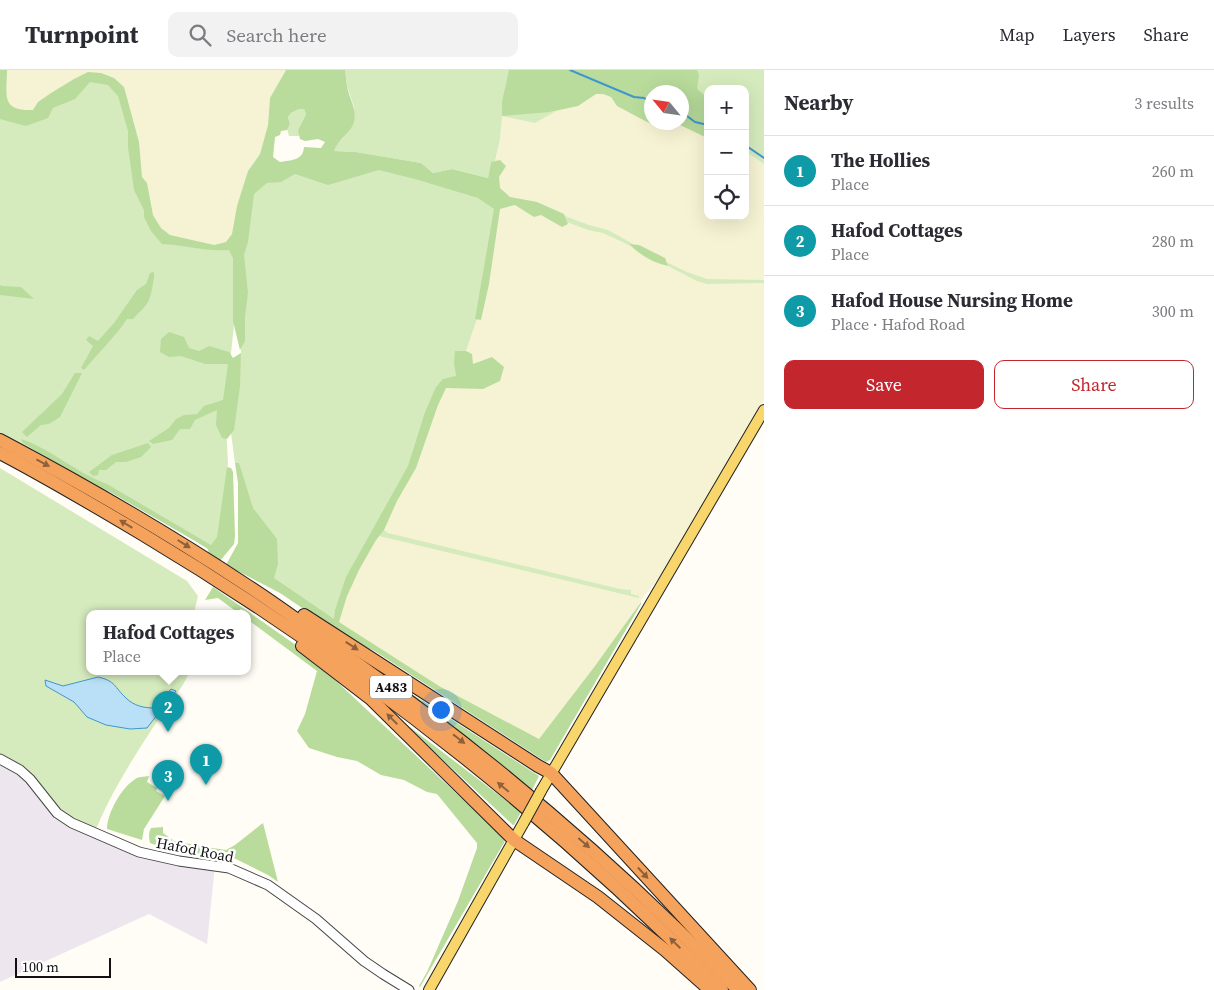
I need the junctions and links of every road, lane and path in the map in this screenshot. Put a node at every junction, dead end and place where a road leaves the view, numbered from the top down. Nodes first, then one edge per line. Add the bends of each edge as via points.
1 (764, 410) edge
2 (0, 440) edge
3 (0, 453) edge
4 (226, 585) junction
5 (250, 586) junction
6 (0, 759) edge
7 (551, 773) junction
8 (514, 840) junction
9 (409, 990) edge
10 (429, 990) edge
11 (710, 990) edge
12 (722, 990) edge
13 (738, 990) edge
14 (750, 990) edge

1 - 7 main road
2 -> 5 highway, A483 via 168,534
4 -> 3 highway, A483 via 64,487
8 -> 4 highway via 372,699 240,601
12 -> 4 highway, A483 via 626,896 500,785 398,704
5 -> 7 highway via 271,594
5 -> 13 highway, A483 via 412,702 513,781 594,851
6 - 9 street, Hafod Road via 25,775 57,813 72,823 139,852 229,868 268,885 316,919 370,965
7 - 8 main road, bridge
7 -> 14 highway
8 - 10 main road
8 - 11 highway via 598,897

